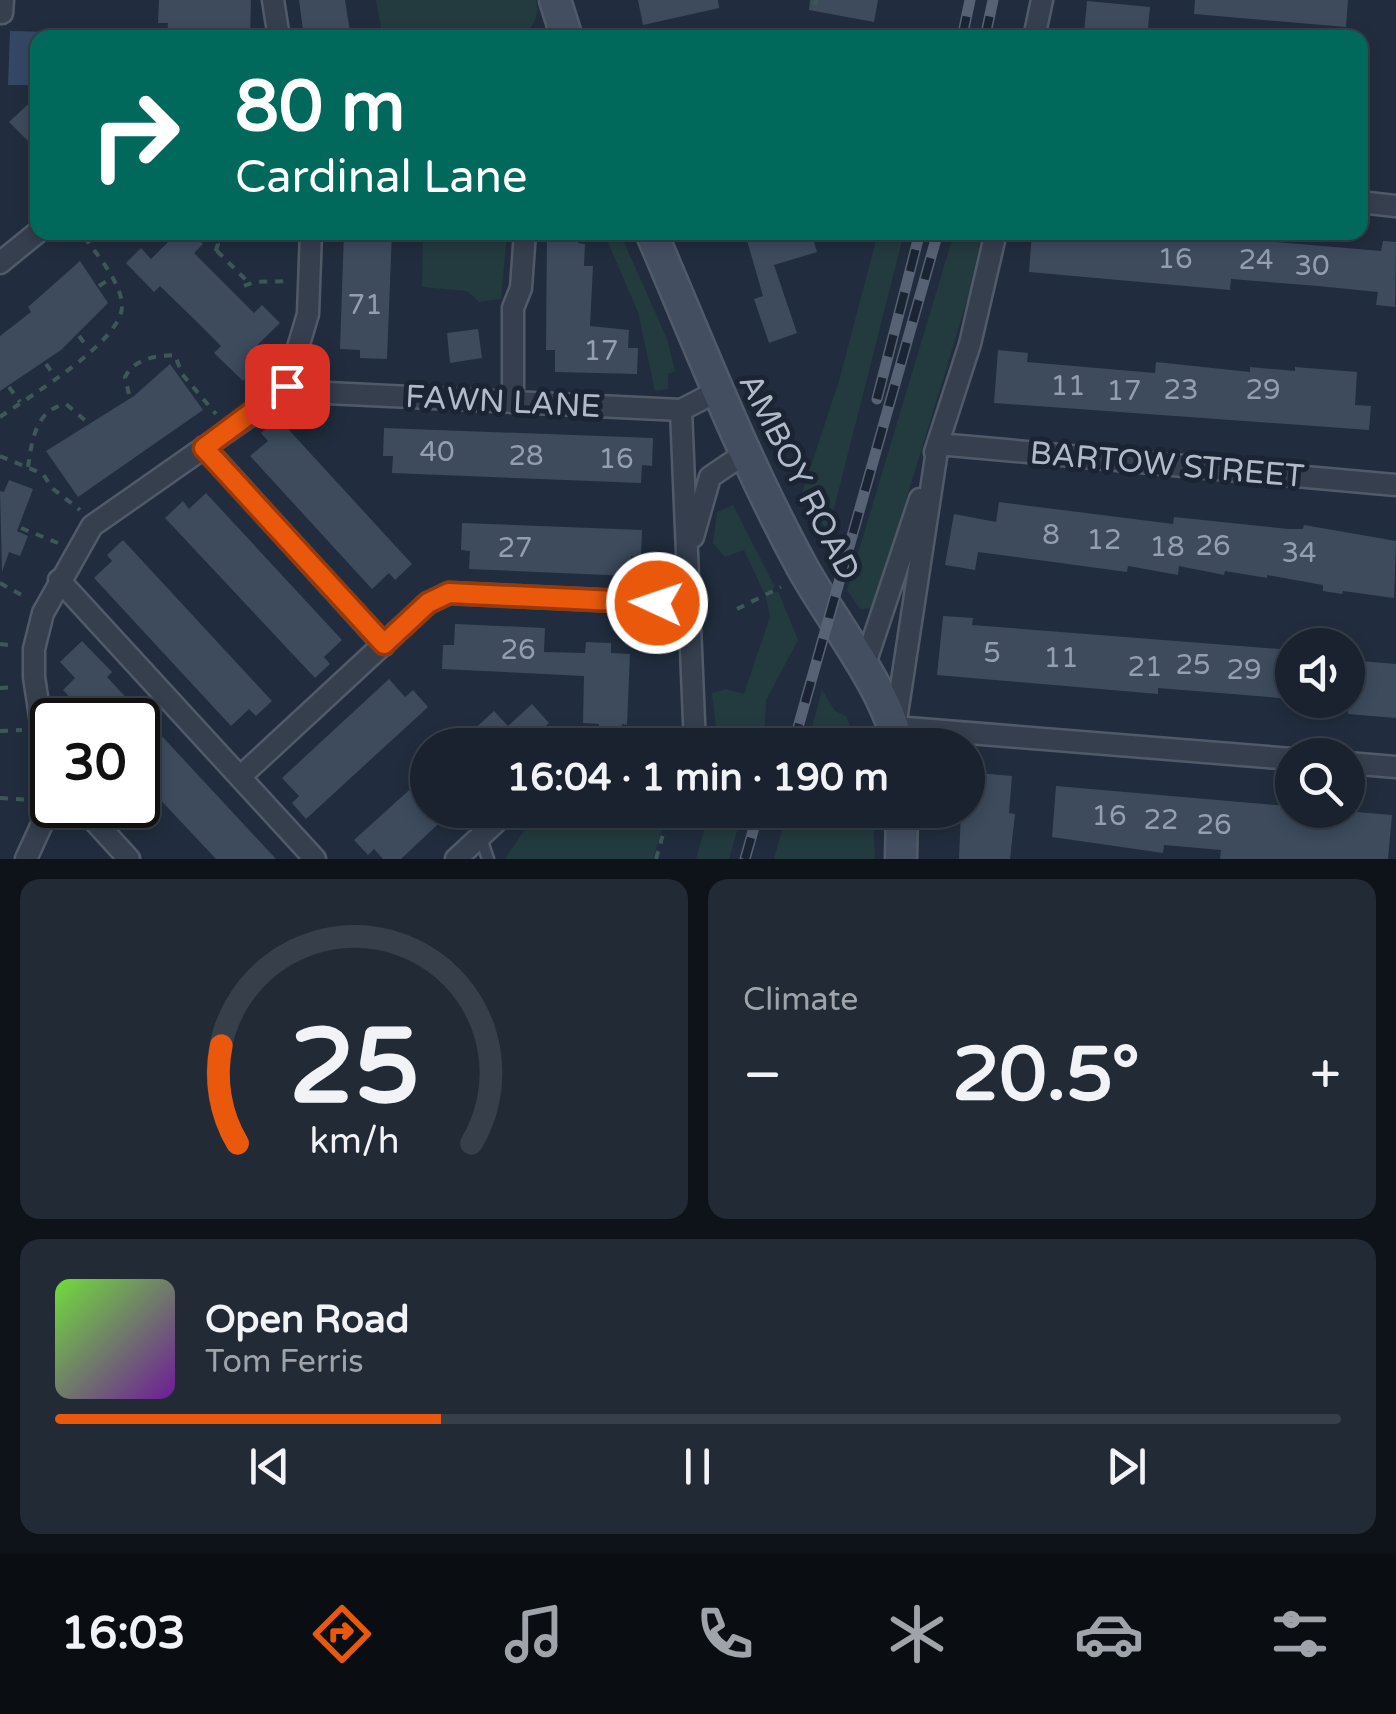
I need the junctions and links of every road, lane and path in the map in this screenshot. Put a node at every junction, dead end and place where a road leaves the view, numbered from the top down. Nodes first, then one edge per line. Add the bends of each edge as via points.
1 (273, 0) edge
2 (556, 0) edge
3 (1042, 0) edge
4 (277, 30) edge
5 (562, 30) edge
6 (1036, 30) edge
7 (1368, 203) edge
8 (1396, 206) edge
9 (30, 239) edge
10 (85, 240) edge
11 (145, 240) edge
12 (216, 240) edge
13 (311, 240) edge
14 (524, 240) edge
15 (654, 240) edge
16 (994, 240) edge
17 (147, 246) dead end
18 (0, 263) edge
19 (111, 278) junction
20 (291, 282) dead end
21 (99, 286) dead end
22 (118, 292) junction
23 (108, 298) dead end
24 (79, 336) dead end
25 (90, 350) junction
26 (256, 356) dead end
27 (46, 364) dead end
28 (272, 368) dead end
29 (56, 378) junction
30 (9, 387) dead end
31 (286, 391) junction
32 (716, 392) junction
33 (128, 394) dead end
34 (206, 400) dead end
35 (20, 402) junction
36 (514, 402) junction
37 (682, 410) junction
38 (0, 417) edge
39 (87, 422) dead end
40 (938, 444) junction
41 (204, 448) junction
42 (747, 452) junction
43 (0, 456) edge
44 (28, 468) junction
45 (1396, 486) edge
46 (83, 512) dead end
47 (22, 528) dead end
48 (43, 535) dead end
49 (689, 554) junction
50 (59, 580) junction
51 (0, 584) edge
52 (780, 587) dead end
53 (15, 592) dead end
54 (686, 604) junction
55 (737, 609) dead end
56 (384, 644) junction
57 (862, 670) junction
58 (36, 698) edge
59 (694, 728) edge
60 (892, 728) edge
61 (897, 728) edge
62 (0, 731) edge
63 (9, 732) dead end
64 (985, 741) edge
65 (1275, 757) edge
66 (1365, 764) edge
67 (1396, 767) edge
68 (240, 777) junction
69 (0, 798) edge
70 (30, 799) edge
71 (37, 828) edge
72 (101, 828) edge
73 (486, 828) edge
74 (665, 828) edge
75 (902, 828) edge
76 (479, 834) junction
77 (26, 859) edge
78 (129, 859) edge
79 (314, 859) edge
80 (456, 859) edge
81 (488, 859) edge
82 (656, 859) edge
83 (901, 859) edge

1 - 4 street
2 - 5 main road
3 - 6 street
7 - 8 street
9 - 18 street
10 - 19 path
11 - 17 path
12 - 20 path via 216,253 247,285
13 - 31 street via 308,314
14 - 36 street via 513,308
15 - 32 main road, AMBOY ROAD
16 - 40 street
19 - 21 path
19 - 22 path
22 - 23 path
22 - 25 path via 118,321
24 - 25 path
25 - 29 path
26 - 28 path
27 - 29 path
29 - 35 path
30 - 35 path
31 - 36 street, FAWN LANE
31 - 41 street
32 - 37 street
32 - 42 main road, AMBOY ROAD
33 - 34 path via 125,378 132,366 175,355 182,374
35 - 38 path
36 - 37 street, FAWN LANE
37 - 49 street
39 - 44 path via 66,404 48,411 35,432
40 - 45 street, BARTOW STREET
40 - 57 street
40 - 61 street
41 - 50 street via 97,522
41 - 56 street
42 - 49 street via 710,477
42 - 57 main road, AMBOY ROAD via 800,564
43 - 44 path
44 - 46 path via 44,474
47 - 48 path
49 - 54 street
50 - 58 street via 34,649
50 - 68 street
51 - 53 path
52 - 55 path
54 - 56 street via 449,593 428,603
54 - 59 street
56 - 68 street
57 - 60 main road, AMBOY ROAD
62 - 63 path
64 - 65 street
66 - 67 street
68 - 79 street
69 - 70 path
71 - 77 street
72 - 78 street
73 - 76 street
74 - 82 path
75 - 83 main road
76 - 80 street
76 - 81 lane

